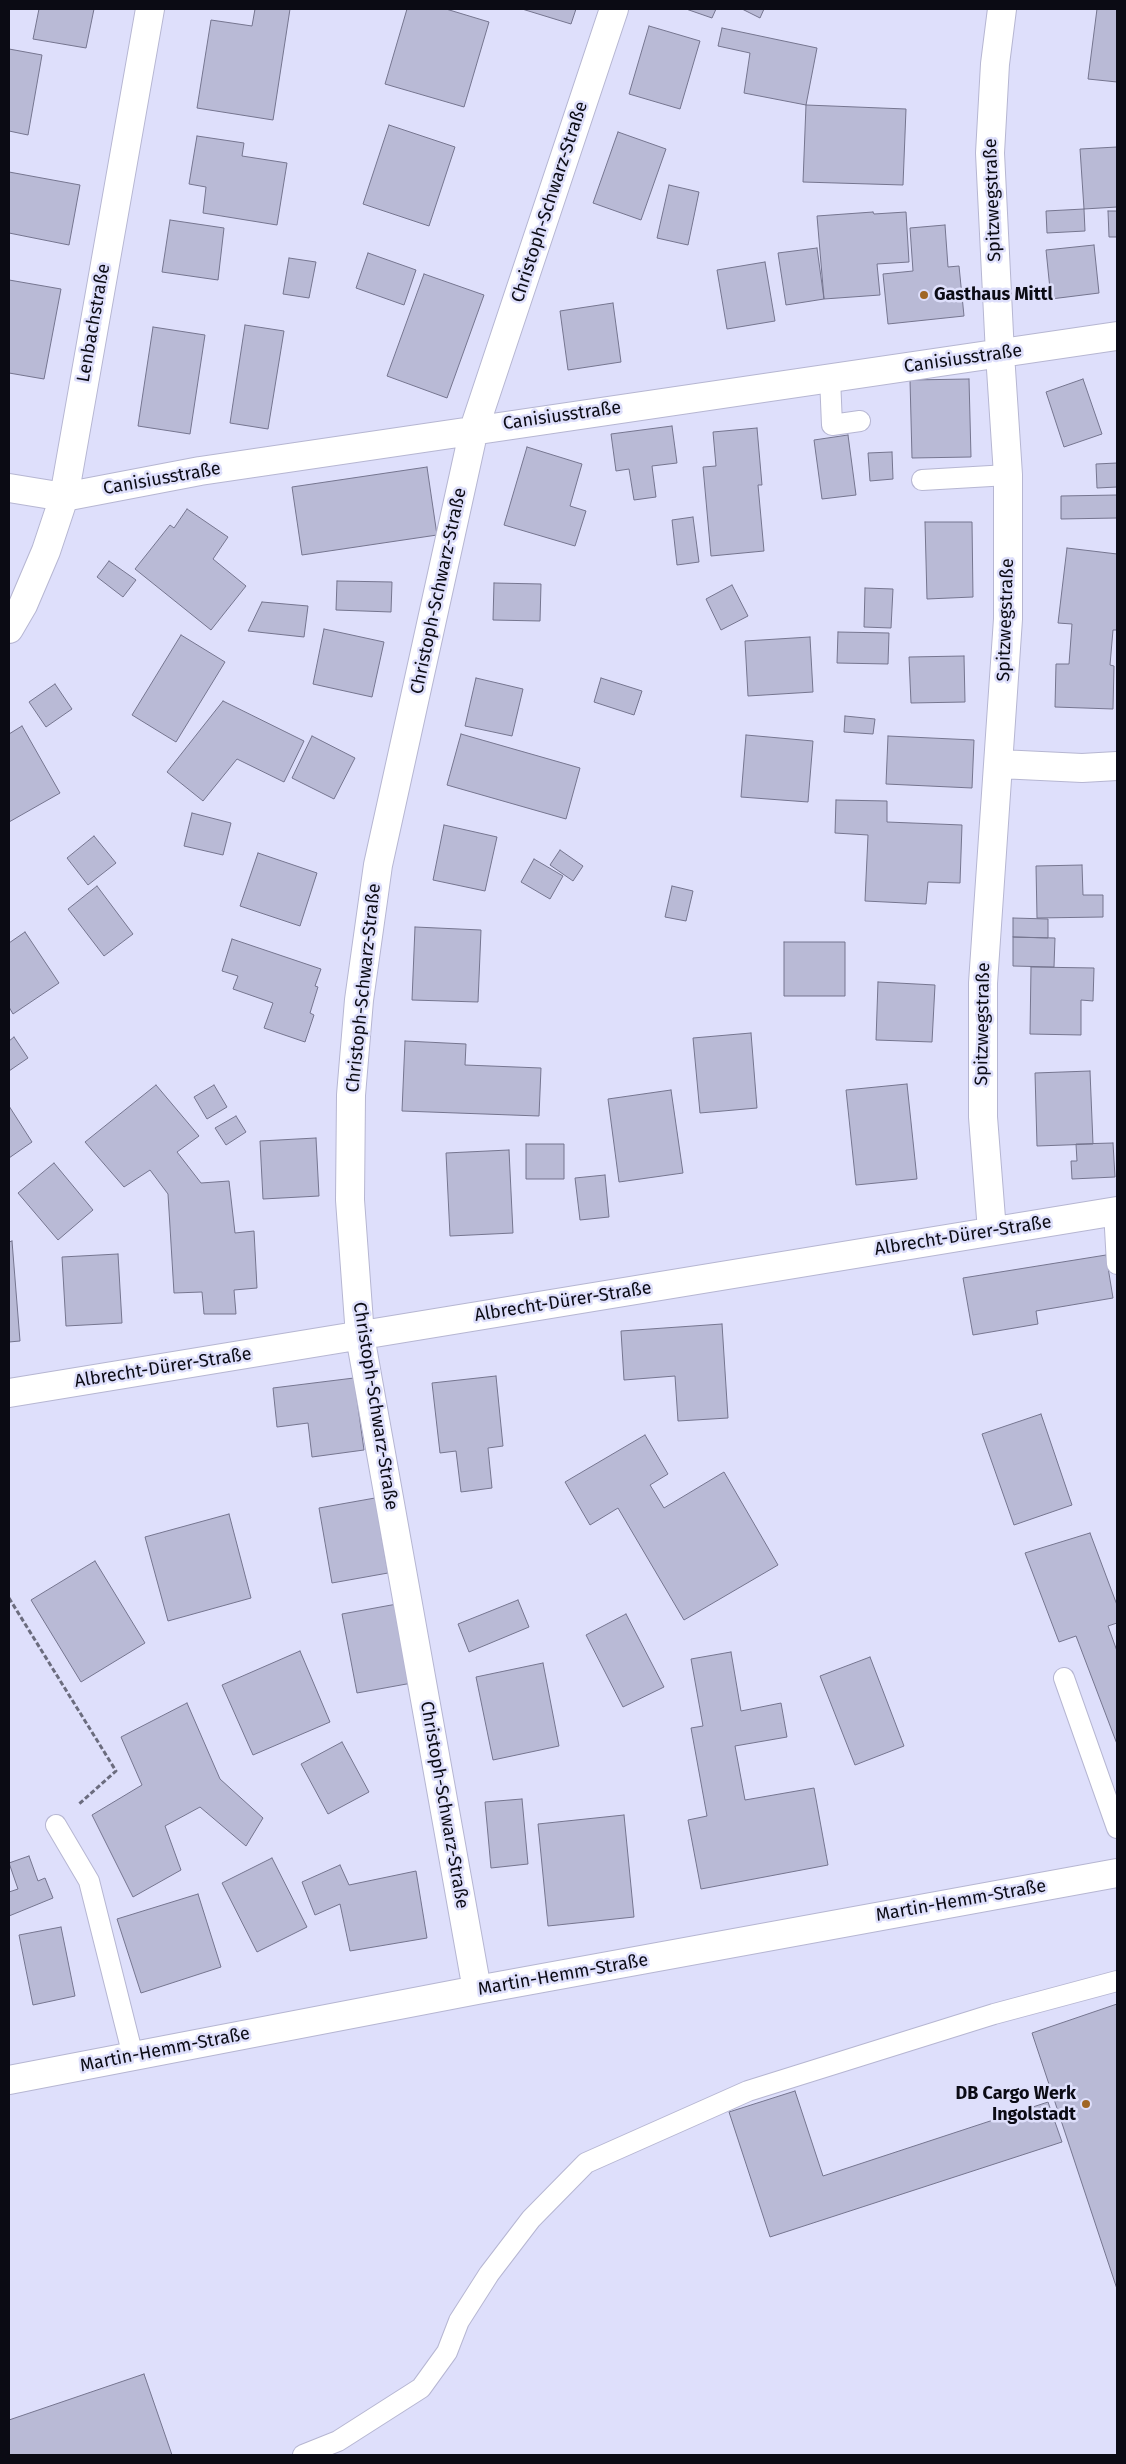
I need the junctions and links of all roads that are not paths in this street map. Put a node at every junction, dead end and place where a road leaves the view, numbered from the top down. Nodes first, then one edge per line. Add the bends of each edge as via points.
1 (150, 9) edge
2 (614, 9) edge
3 (1002, 9) edge
4 (1117, 336) edge
5 (1000, 354) junction
6 (830, 378) junction
7 (860, 421) dead end
8 (474, 429) junction
9 (1008, 475) junction
10 (922, 480) dead end
11 (9, 488) edge
12 (64, 497) junction
13 (9, 629) edge
14 (1000, 764) junction
15 (1117, 766) edge
16 (1116, 1211) edge
17 (992, 1231) junction
18 (1117, 1264) edge
19 (360, 1336) junction
20 (9, 1392) edge
21 (1064, 1678) dead end
22 (56, 1825) road end
23 (1117, 1828) edge
24 (1117, 1873) edge
25 (1117, 1981) edge
26 (477, 1990) junction
27 (133, 2056) junction
28 (9, 2080) edge
29 (303, 2455) edge

1 - 12 street, Lenbachstraße
2 - 8 street, Christoph-Schwarz-Straße
3 - 5 street, Spitzwegstraße via 990,152
4 - 5 street, Canisiusstraße
5 - 6 street, Canisiusstraße
5 - 9 street, Spitzwegstraße
6 - 7 lane via 832,425
6 - 8 street, Canisiusstraße
8 - 12 street, Canisiusstraße via 200,471
8 - 19 street, Christoph-Schwarz-Straße via 378,865 359,1000 351,1095 350,1200
9 - 10 lane
9 - 14 street, Spitzwegstraße via 1008,619
11 - 12 street, Canisiusstraße
12 - 13 street, Lenbachstraße via 46,551
14 - 15 street via 1082,768
14 - 17 street, Spitzwegstraße via 989,871 983,983 983,1117
16 - 17 street, Albrecht-Dürer-Straße
16 - 18 lane
17 - 19 street, Albrecht-Dürer-Straße
19 - 20 street, Albrecht-Dürer-Straße
19 - 26 street, Christoph-Schwarz-Straße
21 - 23 lane
22 - 27 lane via 89,1881
24 - 26 street, Martin-Hemm-Straße
25 - 29 lane via 994,2014 748,2091 586,2163 531,2219 489,2274 459,2321 447,2352 421,2388 338,2441
26 - 27 street, Martin-Hemm-Straße
27 - 28 street, Martin-Hemm-Straße

